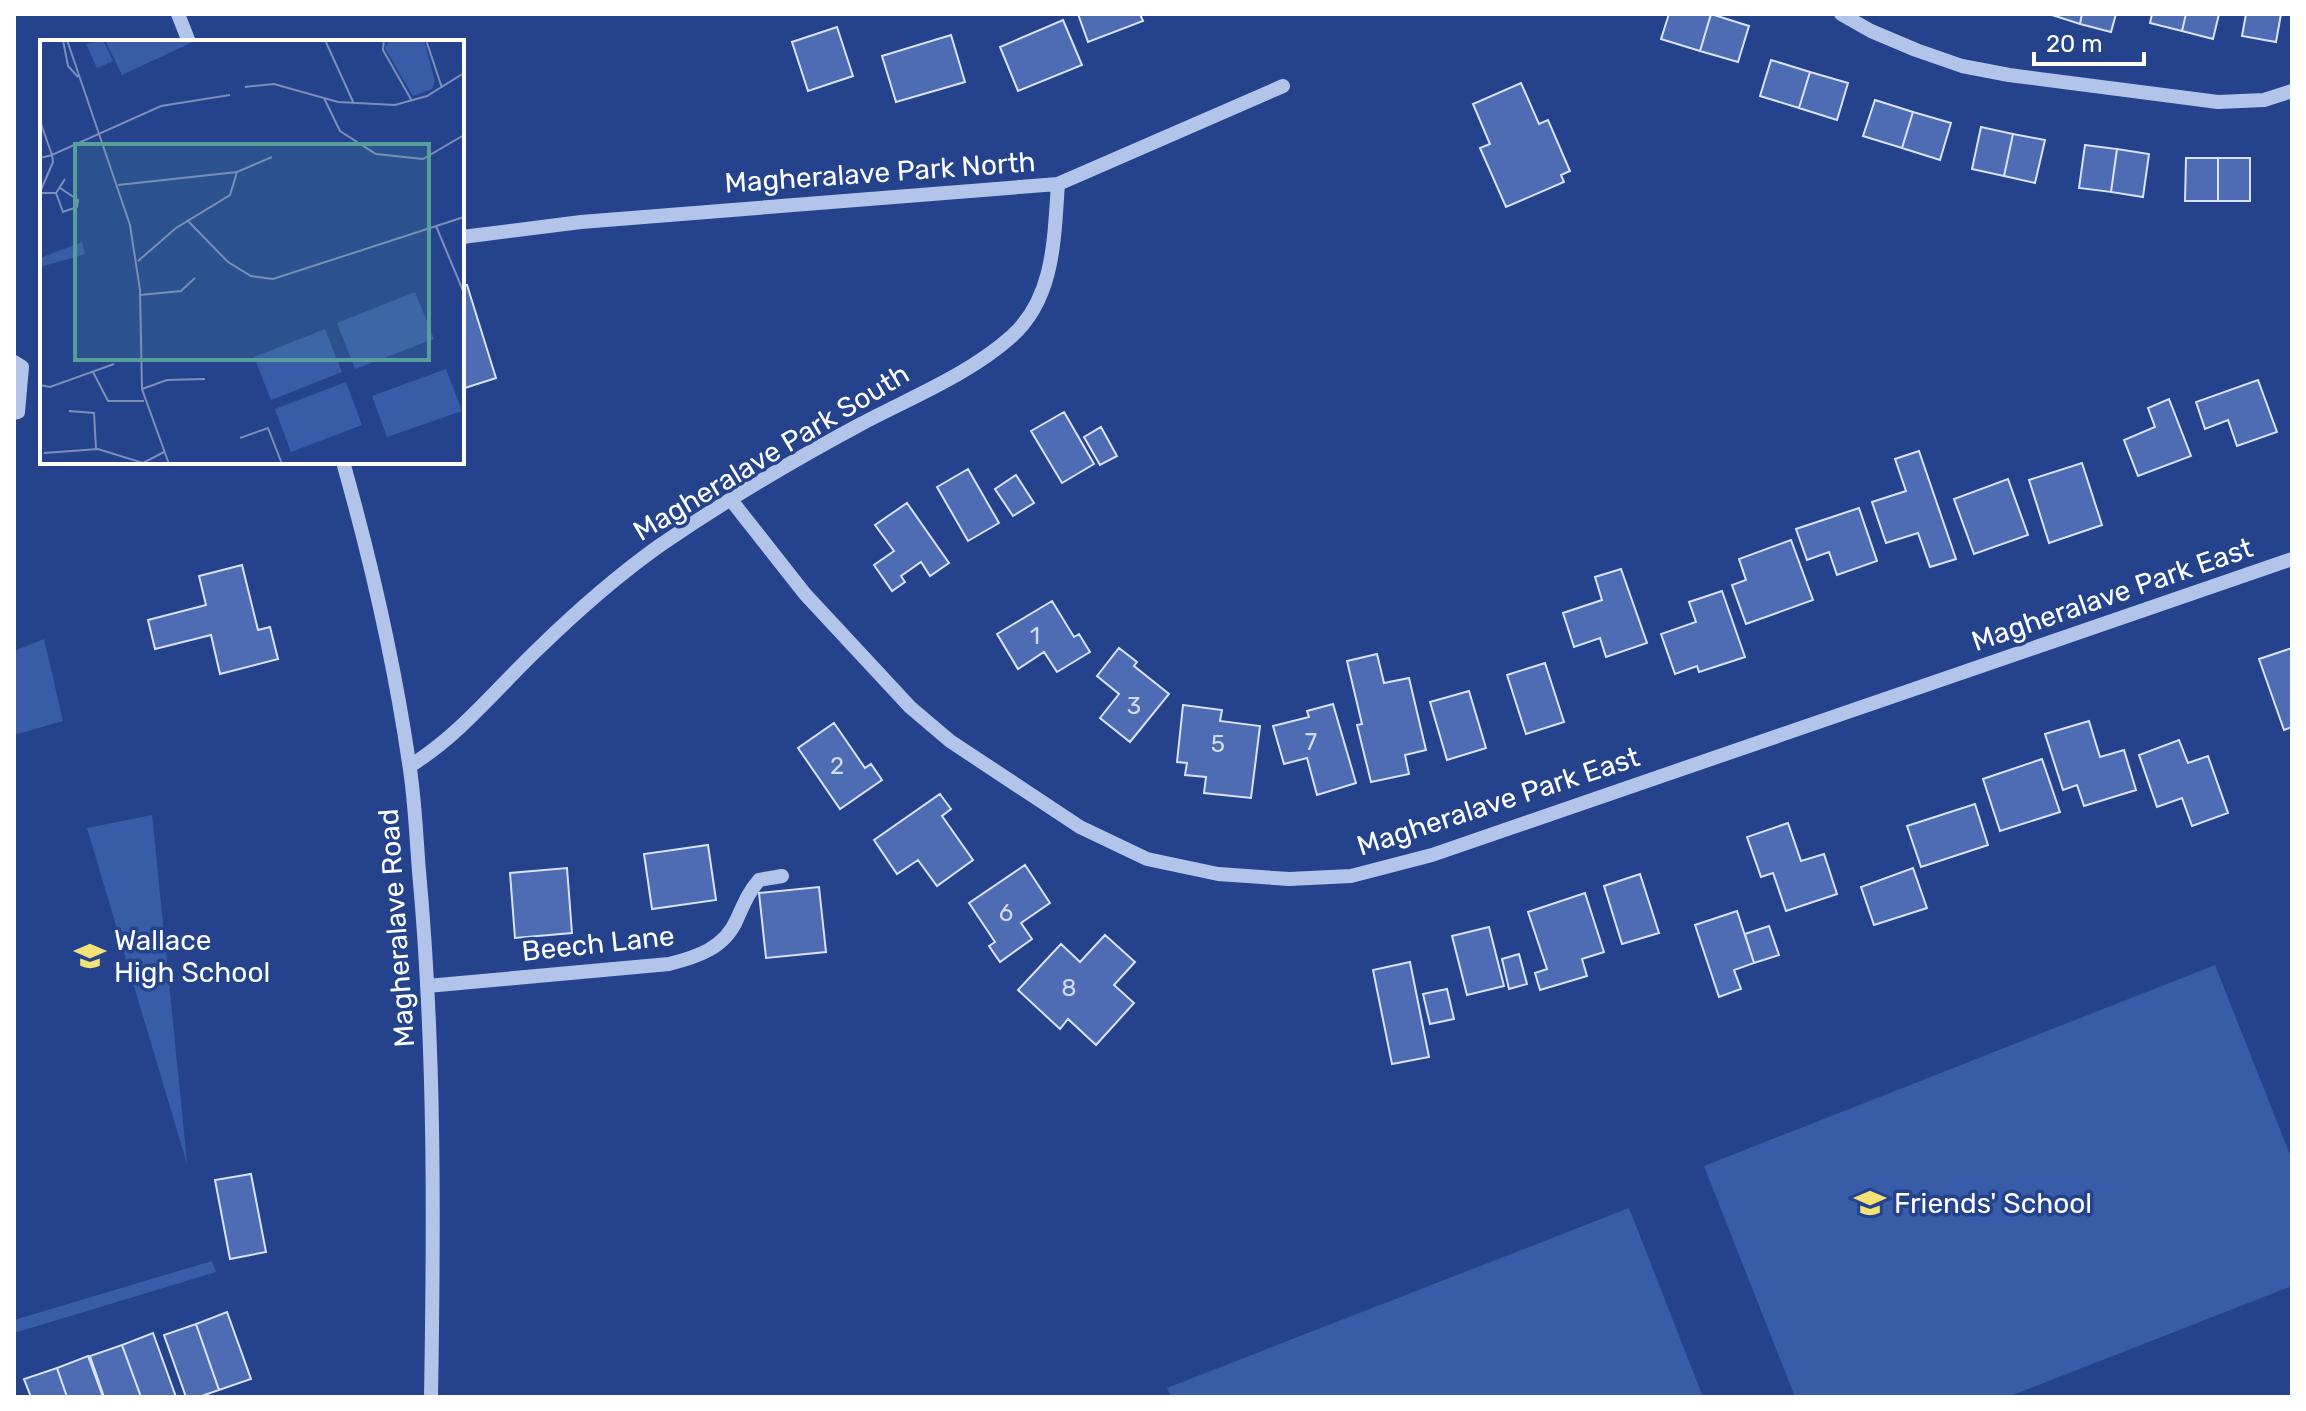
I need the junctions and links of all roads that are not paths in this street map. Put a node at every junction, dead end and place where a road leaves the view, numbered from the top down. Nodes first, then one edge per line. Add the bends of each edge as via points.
1 (178, 14) edge
2 (1841, 14) edge
3 (188, 40) edge
4 (1283, 86) dead end
5 (2292, 91) edge
6 (1058, 184) junction
7 (464, 237) edge
8 (14, 362) edge
9 (14, 413) edge
10 (344, 464) edge
11 (731, 500) junction
12 (2292, 559) edge
13 (410, 766) junction
14 (782, 876) dead end
15 (427, 986) junction
16 (431, 1397) edge

1 - 3 street
2 - 5 street via 1916,50 2009,75 2218,102 2264,100
4 - 6 street, Magheralave Park North
6 - 7 street, Magheralave Park North via 581,222
6 - 11 street, Magheralave Park South via 1053,260 1037,303 1013,335 968,367
8 - 9 street via 22,367
10 - 13 street, Magheralave Road via 389,643
11 - 12 street, Magheralave Park East via 805,594 910,707 995,772 1080,827 1147,859 1218,874 1289,879 1351,876 1432,855
11 - 13 street, Magheralave Park South via 624,573 539,648 480,710
13 - 15 street, Magheralave Road
14 - 15 street, Beech Lane via 759,880 725,937 692,959
15 - 16 street, Magheralave Road via 434,1227

